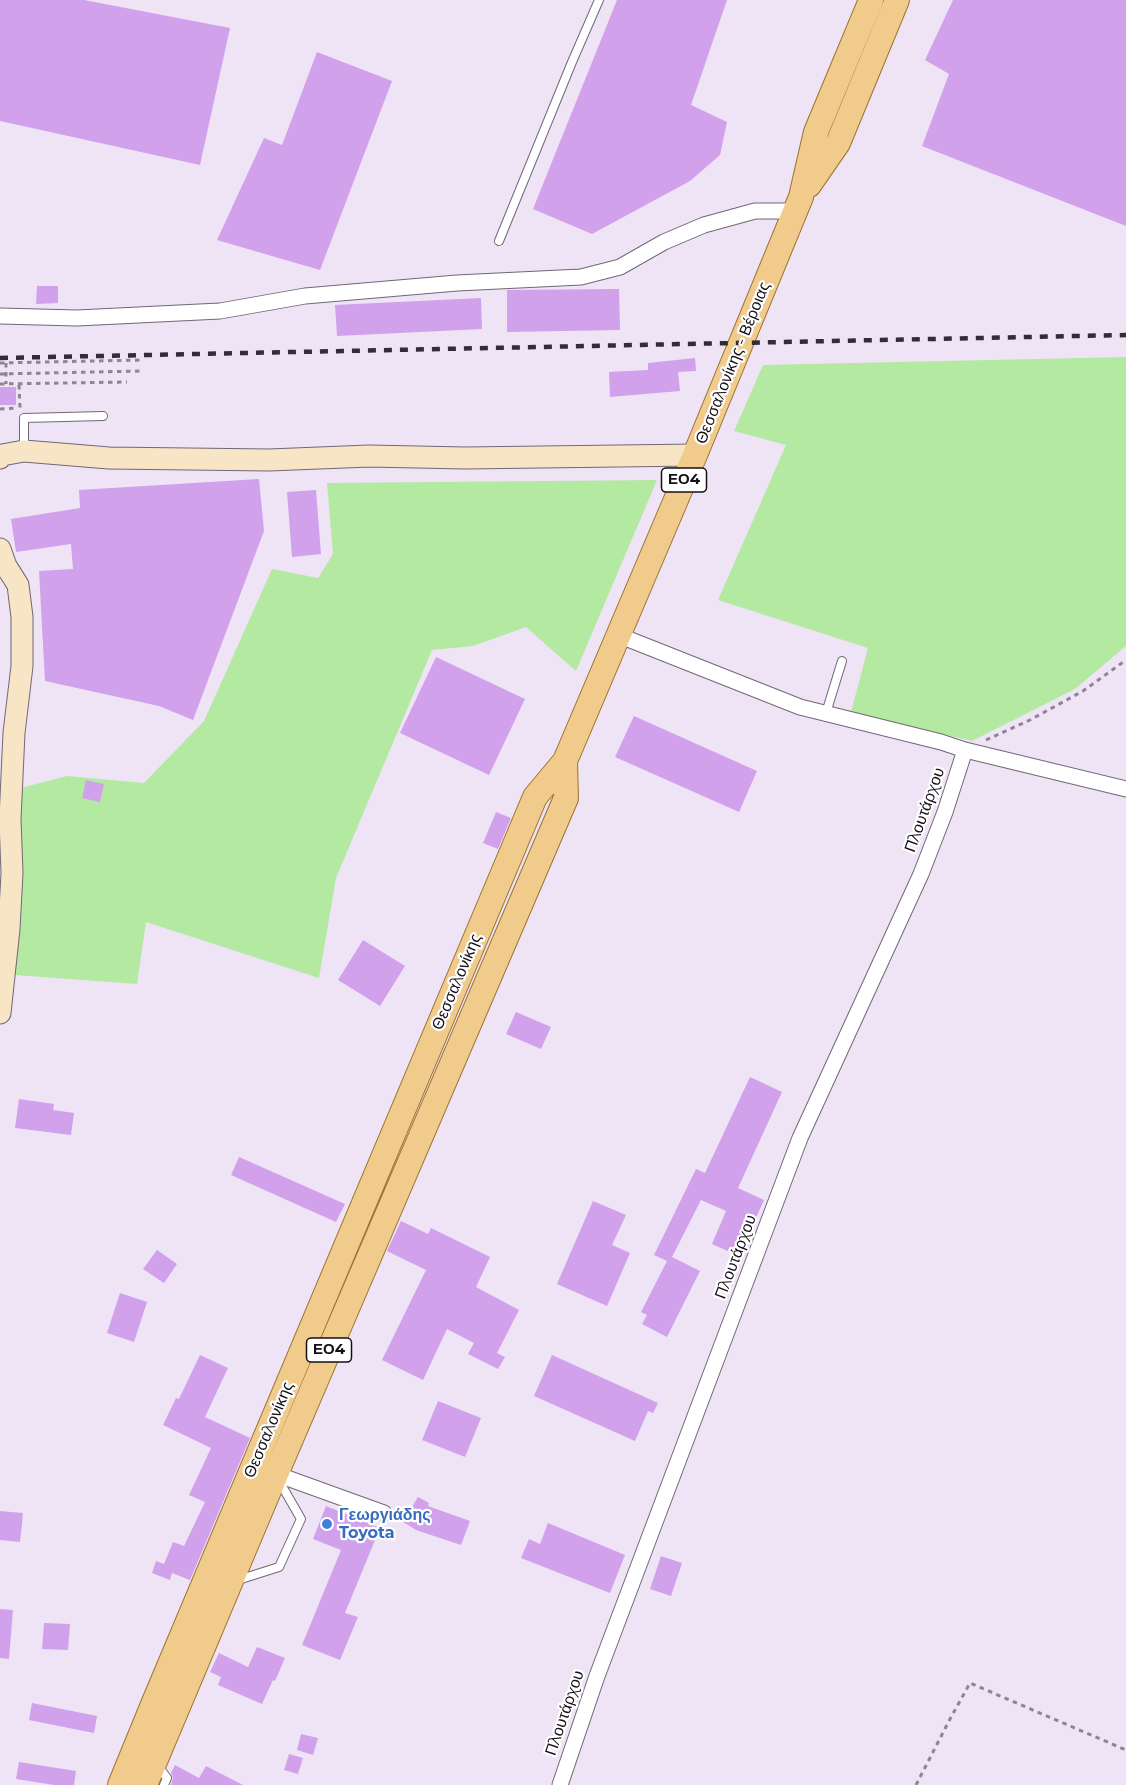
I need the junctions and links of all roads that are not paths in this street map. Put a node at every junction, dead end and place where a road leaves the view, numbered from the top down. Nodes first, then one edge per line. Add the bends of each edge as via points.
1 (599, 0) edge
2 (871, 0) edge
3 (897, 0) edge
4 (798, 204) junction
5 (500, 241) dead end
6 (1, 313) edge
7 (103, 416) dead end
8 (24, 451) junction
9 (695, 455) junction
10 (0, 459) edge
11 (0, 549) edge
12 (618, 635) junction
13 (842, 661) dead end
14 (826, 713) junction
15 (965, 750) junction
16 (565, 761) junction
17 (1126, 789) edge
18 (487, 910) joint
19 (516, 916) joint
20 (0, 1013) edge
21 (276, 1474) junction
22 (384, 1513) dead end
23 (231, 1582) junction
24 (155, 1762) junction
25 (120, 1785) edge
26 (145, 1785) edge
27 (164, 1785) edge
28 (560, 1785) edge

1 - 5 lane
2 - 4 main road, Θεσσαλονίκης - Βέροιας / ΕΟ4 via 816,132
3 - 4 main road, Θεσσαλονίκης - Βέροιας / ΕΟ4 via 838,143
4 - 6 street via 704,225 620,267 581,277 305,296 220,311 77,318
4 - 9 main road, Θεσσαλονίκης - Βέροιας / ΕΟ4
7 - 8 lane via 24,418
8 - 9 street via 109,458 269,460
8 - 10 street via 2,455
9 - 12 main road, Θεσσαλονίκης - Βέροιας / ΕΟ4
11 - 20 street via 18,585 22,666 14,733 12,873
12 - 14 street
12 - 16 main road, Θεσσαλονίκης - Βέροιας / ΕΟ4
13 - 14 lane
14 - 15 street
15 - 17 street
15 - 28 street, Πλουτάρχου via 921,874 800,1138 597,1676
16 - 18 main road, Θεσσαλονίκης - Βέροιας / ΕΟ4 via 535,796
16 - 19 main road, Θεσσαλονίκης - Βέροιας / ΕΟ4 via 566,798
18 - 25 main road, Θεσσαλονίκης / ΕΟ4
19 - 21 main road, Θεσσαλονίκης / ΕΟ4
21 - 22 street
21 - 23 main road, Θεσσαλονίκης / ΕΟ4
21 - 23 lane via 301,1519 279,1567
23 - 24 main road, Θεσσαλονίκης / ΕΟ4
24 - 26 main road, Θεσσαλονίκης / ΕΟ4
24 - 27 lane via 167,1778

